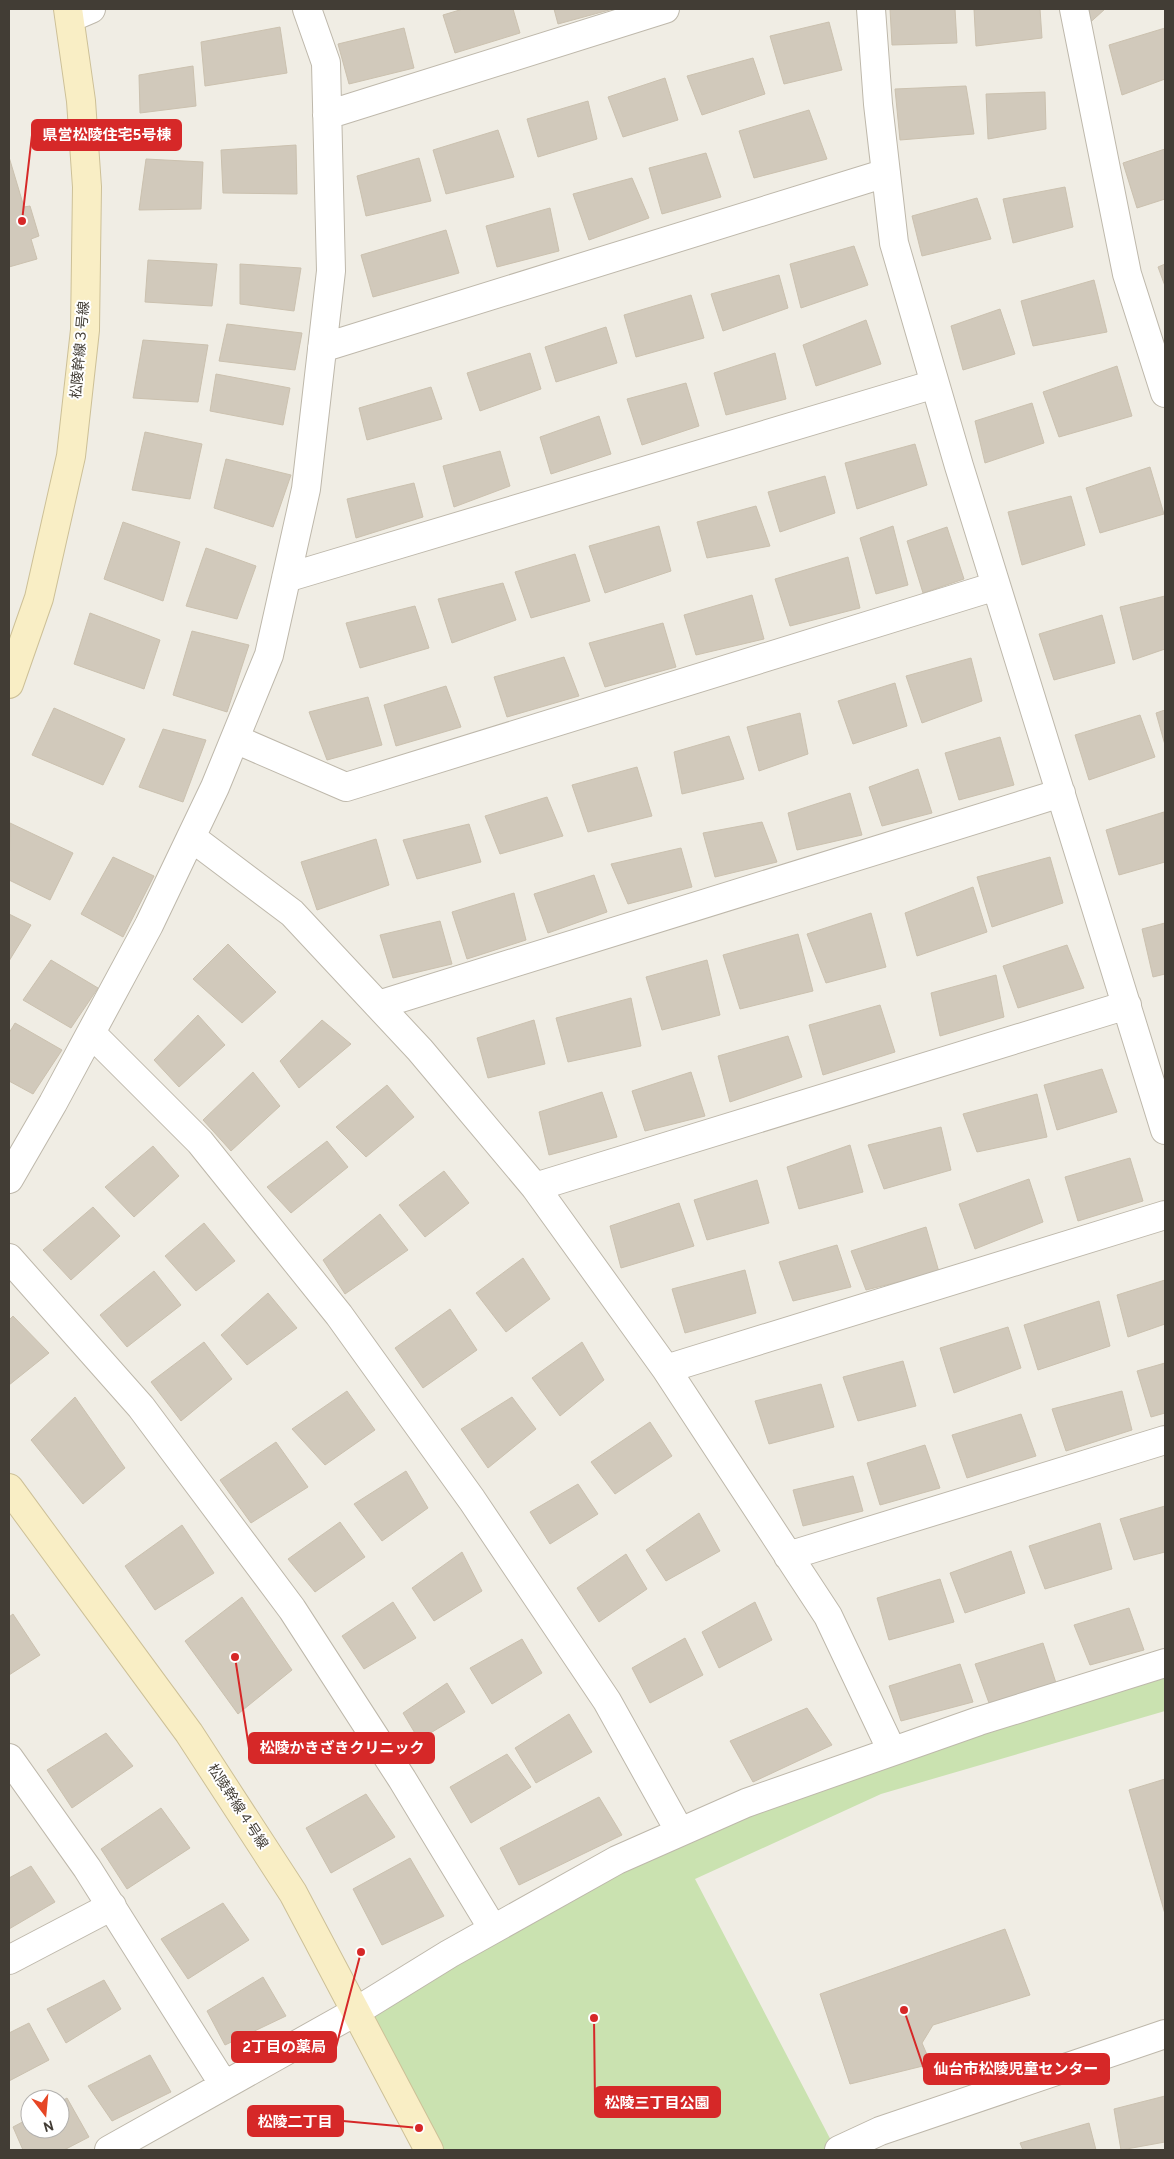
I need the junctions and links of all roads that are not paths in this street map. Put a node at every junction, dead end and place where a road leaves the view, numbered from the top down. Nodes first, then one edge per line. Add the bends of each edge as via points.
1 (307, 9) edge
2 (664, 9) edge
3 (871, 9) edge
4 (1074, 9) edge
5 (76, 12) edge
6 (327, 115) junction
7 (886, 173) junction
8 (322, 348) junction
9 (935, 384) junction
10 (1165, 393) edge
11 (286, 578) junction
12 (996, 586) junction
13 (9, 684) edge
14 (235, 738) junction
15 (1061, 793) junction
16 (192, 837) junction
17 (378, 1005) junction
18 (1127, 1005) junction
19 (91, 1033) junction
20 (1165, 1130) edge
21 (9, 1179) edge
22 (535, 1187) junction
23 (1165, 1215) edge
24 (9, 1258) edge
25 (666, 1369) junction
26 (1165, 1440) edge
27 (9, 1488) edge
28 (788, 1556) junction
29 (1165, 1663) edge
30 (892, 1751) junction
31 (9, 1758) edge
32 (680, 1832) junction
33 (112, 1906) junction
34 (493, 1929) junction
35 (9, 1960) edge
36 (355, 2012) junction
37 (1165, 2034) edge
38 (224, 2085) junction
39 (109, 2150) edge
40 (429, 2150) edge
41 (839, 2150) edge

1 - 6 street via 326,63
2 - 6 street
3 - 7 street
4 - 10 street via 1127,274
5 - 13 street, 松陵幹線３号線 via 87,186 85,330 71,456 39,598
6 - 8 street via 331,271
7 - 8 street
7 - 9 street via 894,243
8 - 11 street via 306,489
9 - 11 street
9 - 12 street
11 - 14 street via 269,655
12 - 14 street via 346,787
12 - 15 street
14 - 16 street
15 - 17 street
15 - 18 street
16 - 17 street via 292,913
16 - 19 street
17 - 22 street
18 - 20 street
18 - 22 street
19 - 21 street
19 - 32 street via 200,1142 339,1315 472,1500 607,1701
22 - 25 street
23 - 25 street
24 - 34 street via 140,1407 292,1609 402,1779
25 - 28 street
26 - 28 street
27 - 36 street, 松陵幹線４号線 via 189,1733 293,1893
28 - 30 street via 828,1616
29 - 30 street
30 - 32 street via 746,1803
31 - 33 street
32 - 34 street via 617,1860
33 - 35 street
33 - 38 street
34 - 36 street
36 - 38 street
36 - 40 street, 松陵幹線４号線
37 - 41 street via 880,2131
38 - 39 street

